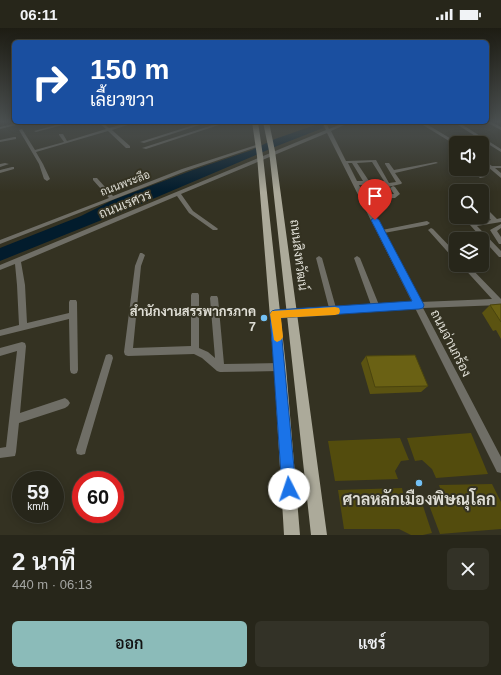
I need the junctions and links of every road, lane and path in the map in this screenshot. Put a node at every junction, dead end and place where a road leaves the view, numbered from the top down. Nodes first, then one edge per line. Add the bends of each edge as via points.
1 (29, 145) edge
2 (57, 145) edge
3 (125, 145) edge
4 (150, 145) edge
5 (157, 145) edge
6 (258, 145) edge
7 (270, 145) edge
8 (291, 145) edge
9 (336, 145) edge
10 (491, 145) edge
11 (153, 146) junction
12 (128, 147) dead end
13 (144, 148) dead end
14 (501, 151) edge
15 (33, 152) junction
16 (272, 152) junction
17 (259, 154) junction
18 (345, 162) junction
19 (354, 162) junction
20 (436, 163) dead end
21 (7, 164) dead end
22 (387, 164) dead end
23 (0, 166) edge
24 (501, 167) edge
25 (12, 168) dead end
26 (491, 168) joint
27 (0, 172) edge
28 (393, 172) junction
29 (501, 176) edge
30 (46, 179) dead end
31 (95, 179) dead end
32 (367, 183) junction
33 (357, 185) junction
34 (393, 188) dead end
35 (178, 194) junction
36 (363, 197) junction
37 (112, 198) junction
38 (489, 212) edge
39 (499, 220) edge
40 (427, 223) dead end
41 (501, 226) edge
42 (215, 229) dead end
43 (431, 230) dead end
44 (381, 232) junction
45 (0, 242) edge
46 (501, 242) edge
47 (449, 249) edge
48 (142, 255) dead end
49 (501, 255) edge
50 (319, 258) dead end
51 (357, 258) dead end
52 (18, 261) junction
53 (0, 268) edge
54 (471, 272) edge
55 (195, 295) dead end
56 (214, 298) dead end
57 (73, 302) dead end
58 (500, 302) edge
59 (419, 305) junction
60 (376, 308) junction
61 (333, 311) junction
62 (275, 314) junction
63 (292, 314) junction
64 (73, 315) junction
65 (23, 327) junction
66 (0, 333) edge
67 (195, 350) junction
68 (0, 352) edge
69 (109, 358) dead end
70 (280, 367) junction
71 (220, 368) junction
72 (74, 370) dead end
73 (65, 403) dead end
74 (15, 419) junction
75 (82, 450) dead end
76 (0, 453) edge
77 (501, 468) edge
78 (292, 535) edge
79 (319, 535) edge

1 - 15 street
2 - 15 street
3 - 12 street
4 - 11 street
5 - 11 street
6 - 17 main road
7 - 16 main road, ถนนสิงหวัฒน์
8 - 16 street
9 - 18 street, ถนนจ่านกร้อง
10 - 14 street
11 - 13 street
15 - 30 street via 41,164
16 - 17 street
16 - 63 main road, ถนนสิงหวัฒน์
17 - 35 street, ถนนเรศวร
17 - 37 street, ถนนพระลือ via 184,170
17 - 62 main road
18 - 19 street
18 - 33 street, ถนนจ่านกร้อง
19 - 32 street
19 - 32 street via 374,161 387,183
20 - 28 street
21 - 23 street
22 - 28 street
24 - 26 street
25 - 27 street
26 - 29 street
28 - 33 street via 398,184
31 - 37 street
32 - 33 street
33 - 36 street, ถนนจ่านกร้อง
34 - 36 street via 397,194 395,196
35 - 42 street via 190,211
35 - 52 street, ถนนเรศวร
36 - 44 street, ถนนจ่านกร้อง
37 - 45 street, ถนนพระลือ
38 - 39 street
39 - 49 street via 473,225
40 - 44 street
41 - 46 street via 493,230
43 - 47 street
44 - 59 street, ถนนจ่านกร้อง
48 - 67 street via 138,266 128,352
50 - 61 street
51 - 60 street
52 - 53 street, ถนนเรศวร
52 - 65 street via 22,285
54 - 58 street
55 - 67 street
56 - 71 street
57 - 64 street
58 - 59 street
59 - 60 street
59 - 77 street, ถนนจ่านกร้อง
60 - 61 street
61 - 63 street
62 - 63 main road
62 - 70 main road
63 - 79 main road, ถนนสิงหวัฒน์
64 - 65 street
64 - 72 street
65 - 66 street
67 - 71 street
68 - 74 street via 22,346
69 - 75 street
70 - 71 street
70 - 78 main road
73 - 74 street
74 - 76 street via 10,452

